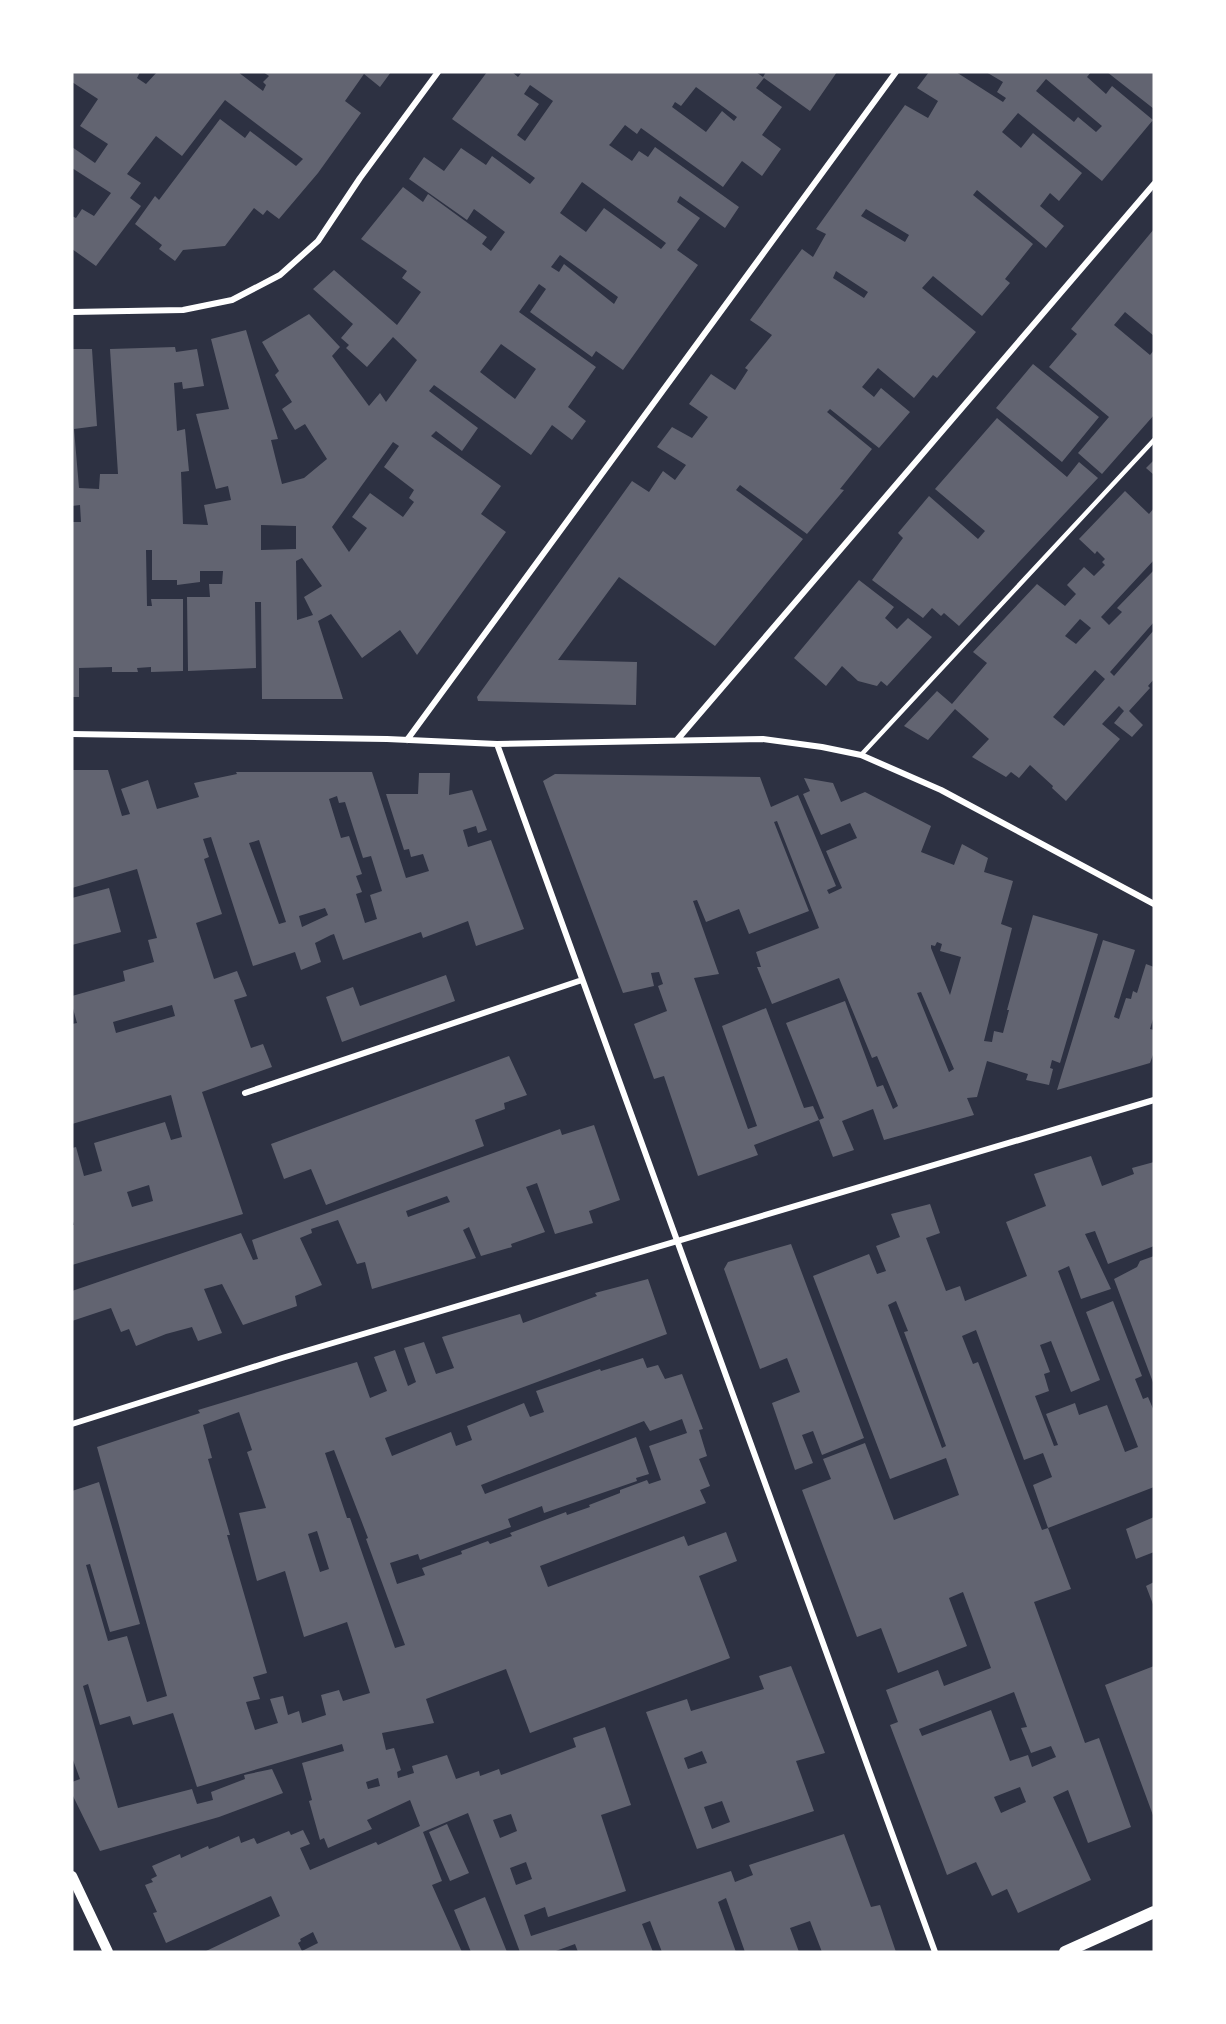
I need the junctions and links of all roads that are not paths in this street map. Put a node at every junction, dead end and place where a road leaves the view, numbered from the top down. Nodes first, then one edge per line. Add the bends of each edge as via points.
1 (438, 72) edge
2 (896, 72) edge
3 (1154, 184) edge
4 (72, 312) edge
5 (1154, 440) edge
6 (72, 734) edge
7 (407, 740) junction
8 (677, 740) junction
9 (496, 744) junction
10 (861, 755) junction
11 (1154, 904) edge
12 (582, 980) junction
13 (245, 1093) dead end
14 (1154, 1100) edge
15 (677, 1241) junction
16 (72, 1424) edge
17 (72, 1876) edge
18 (1154, 1912) edge
19 (108, 1952) edge
20 (934, 1952) edge
21 (1065, 1952) edge

1 - 4 street via 318,241 280,275 232,300 183,310
2 - 7 street
3 - 8 street
5 - 10 lane
6 - 7 street
7 - 9 street
8 - 9 street
8 - 10 street via 763,739
9 - 12 street
10 - 11 street via 941,790
12 - 13 street
12 - 15 street
14 - 15 street
15 - 16 street
15 - 20 street
17 - 19 street
18 - 21 main road

